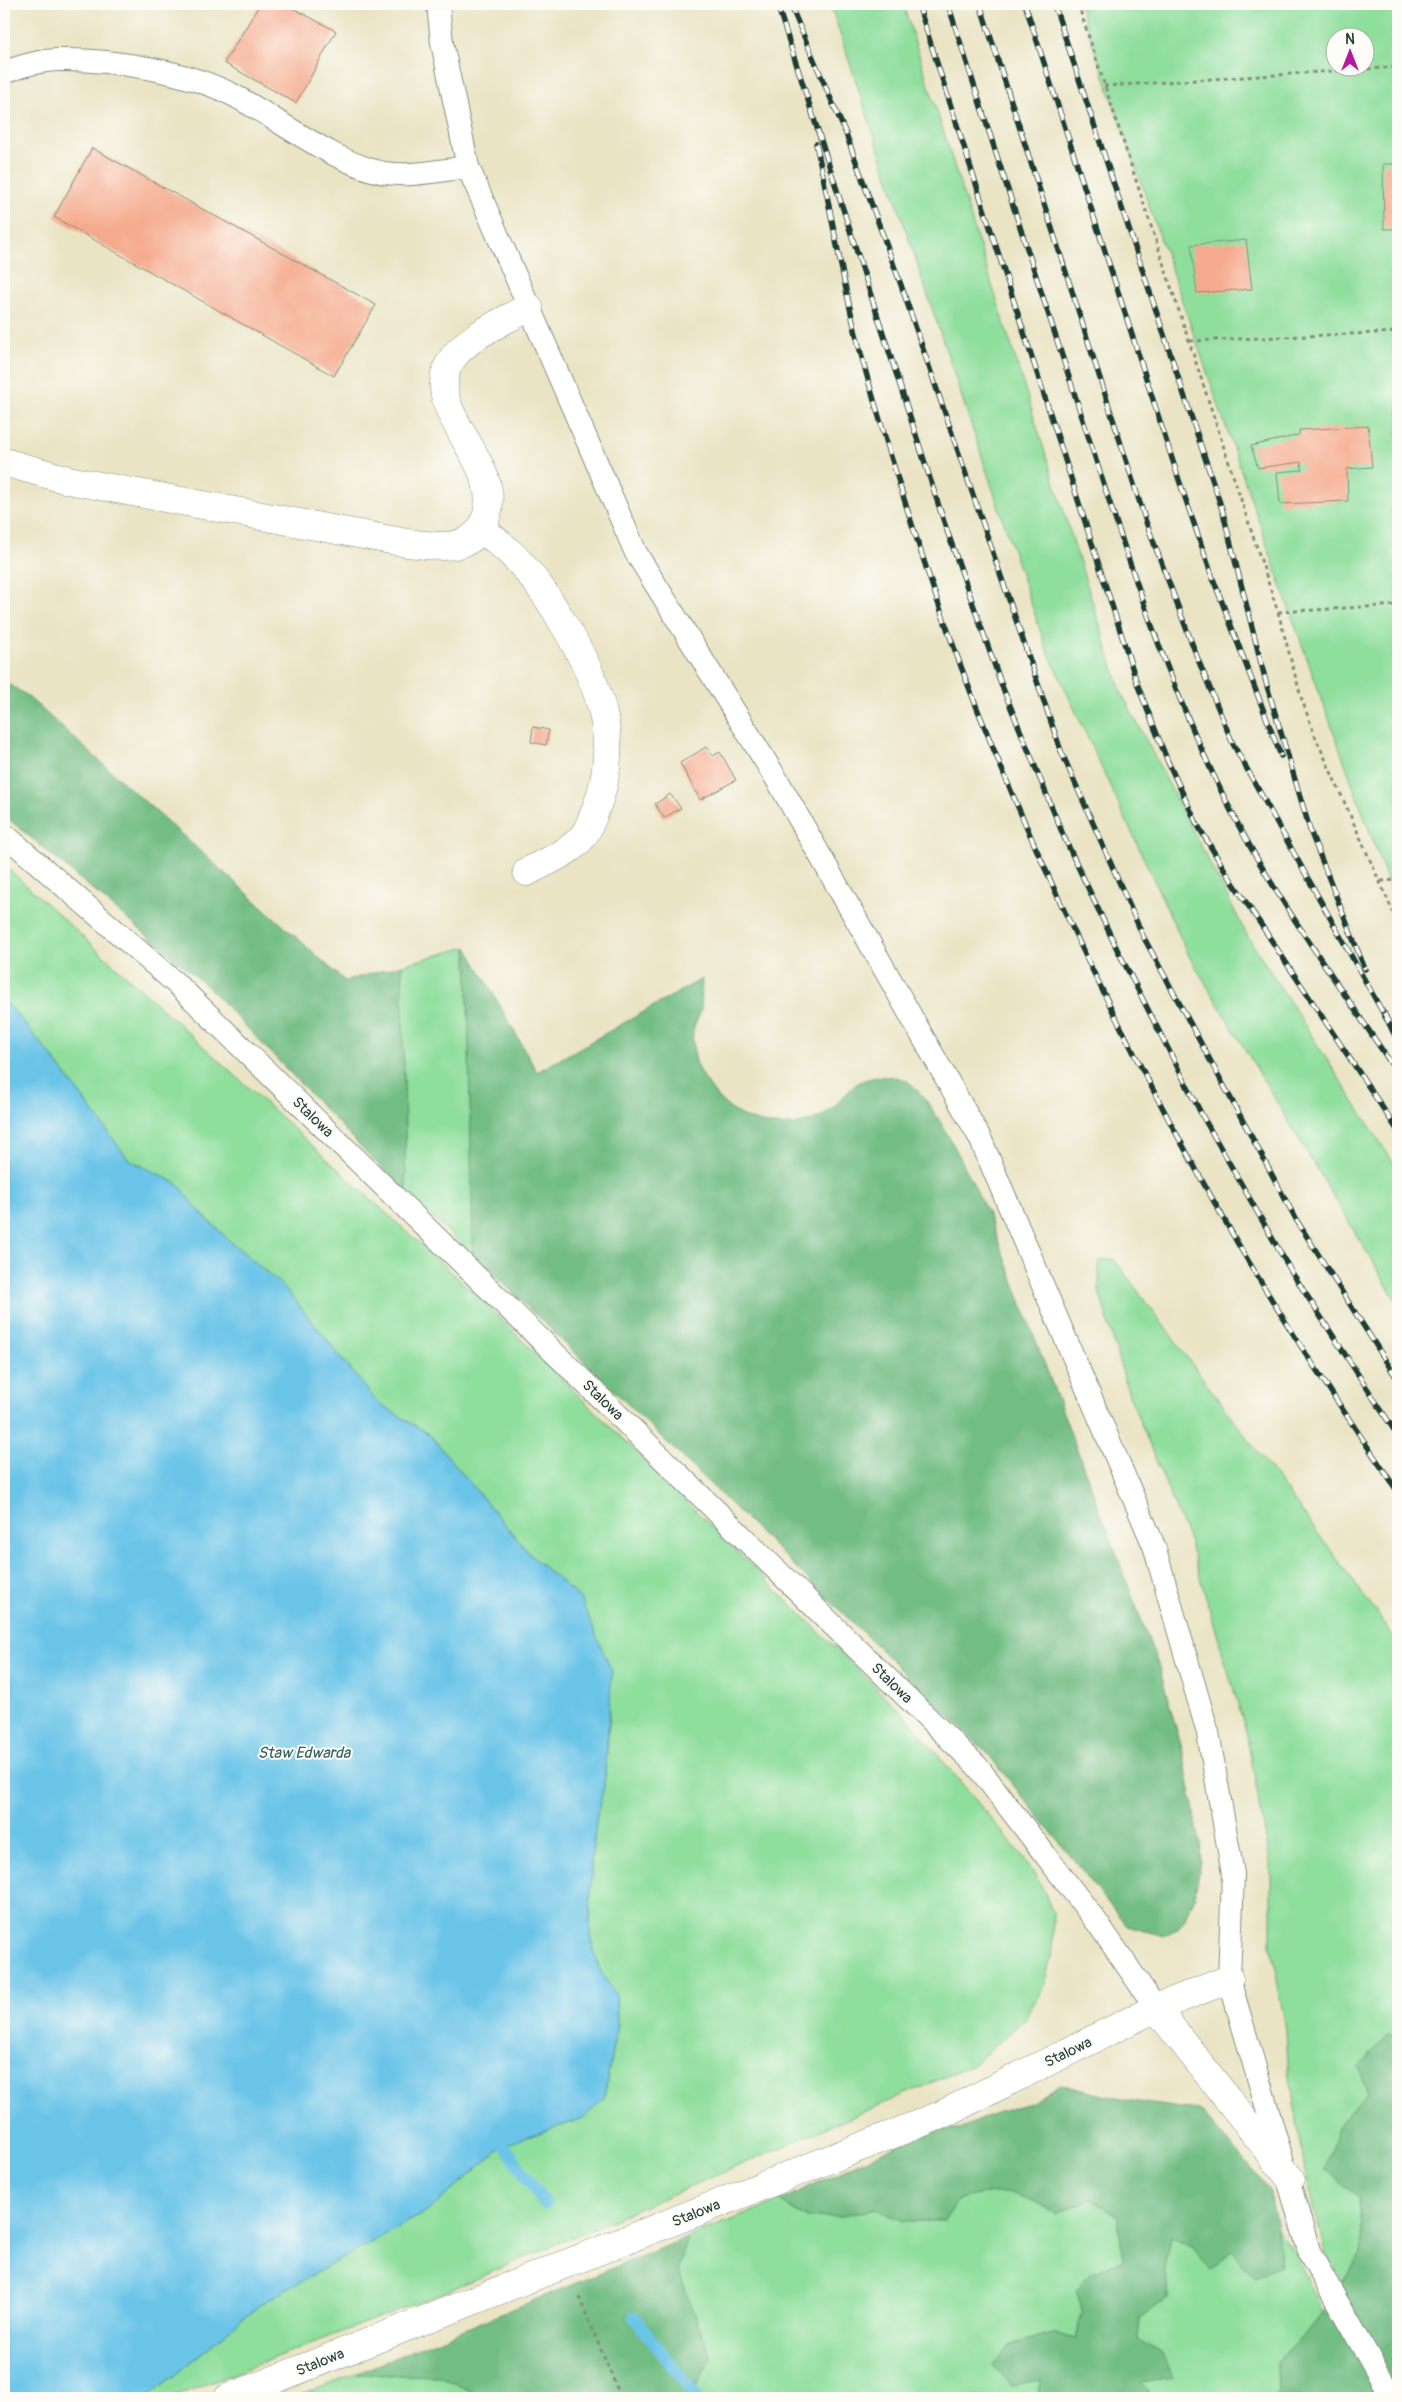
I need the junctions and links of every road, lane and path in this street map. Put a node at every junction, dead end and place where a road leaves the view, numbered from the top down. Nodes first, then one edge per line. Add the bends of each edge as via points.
1 (438, 4) edge
2 (1078, 4) edge
3 (1398, 68) edge
4 (4, 73) edge
5 (1104, 86) junction
6 (468, 167) junction
7 (529, 307) junction
8 (1398, 332) edge
9 (1190, 341) junction
10 (4, 462) edge
11 (481, 529) junction
12 (1398, 605) edge
13 (1278, 612) junction
14 (4, 834) edge
15 (527, 872) dead end
16 (1398, 880) edge
17 (1381, 881) junction
18 (1398, 923) edge
19 (1229, 1979) junction
20 (1156, 2008) junction
21 (1288, 2176) junction
22 (566, 2265) junction
23 (228, 2398) edge
24 (621, 2398) edge
25 (1392, 2398) edge

1 - 6 lane via 442,44
2 - 5 path
3 - 5 path
4 - 6 lane via 58,59 147,68 199,80 232,95 353,164 385,173
5 - 9 path
6 - 7 lane
7 - 11 street via 479,336 459,352 449,364 445,376 443,388 448,406 486,480 489,509
7 - 19 lane via 636,553 779,783 980,1138 1154,1546 1208,1733 1233,1874
8 - 9 path
9 - 13 path
10 - 11 street via 68,480 416,544 453,546 470,539
11 - 15 street via 513,554 546,592 596,683 607,730 601,795 584,835 571,847
12 - 13 path
13 - 17 path via 1315,736
14 - 20 lane, Stalowa via 179,986 977,1766 1099,1926
16 - 17 path
17 - 18 path
19 - 20 street, Stalowa
19 - 21 lane
20 - 21 street
20 - 22 street, Stalowa via 941,2115
21 - 25 lane via 1310,2254
22 - 23 street, Stalowa
22 - 24 path

